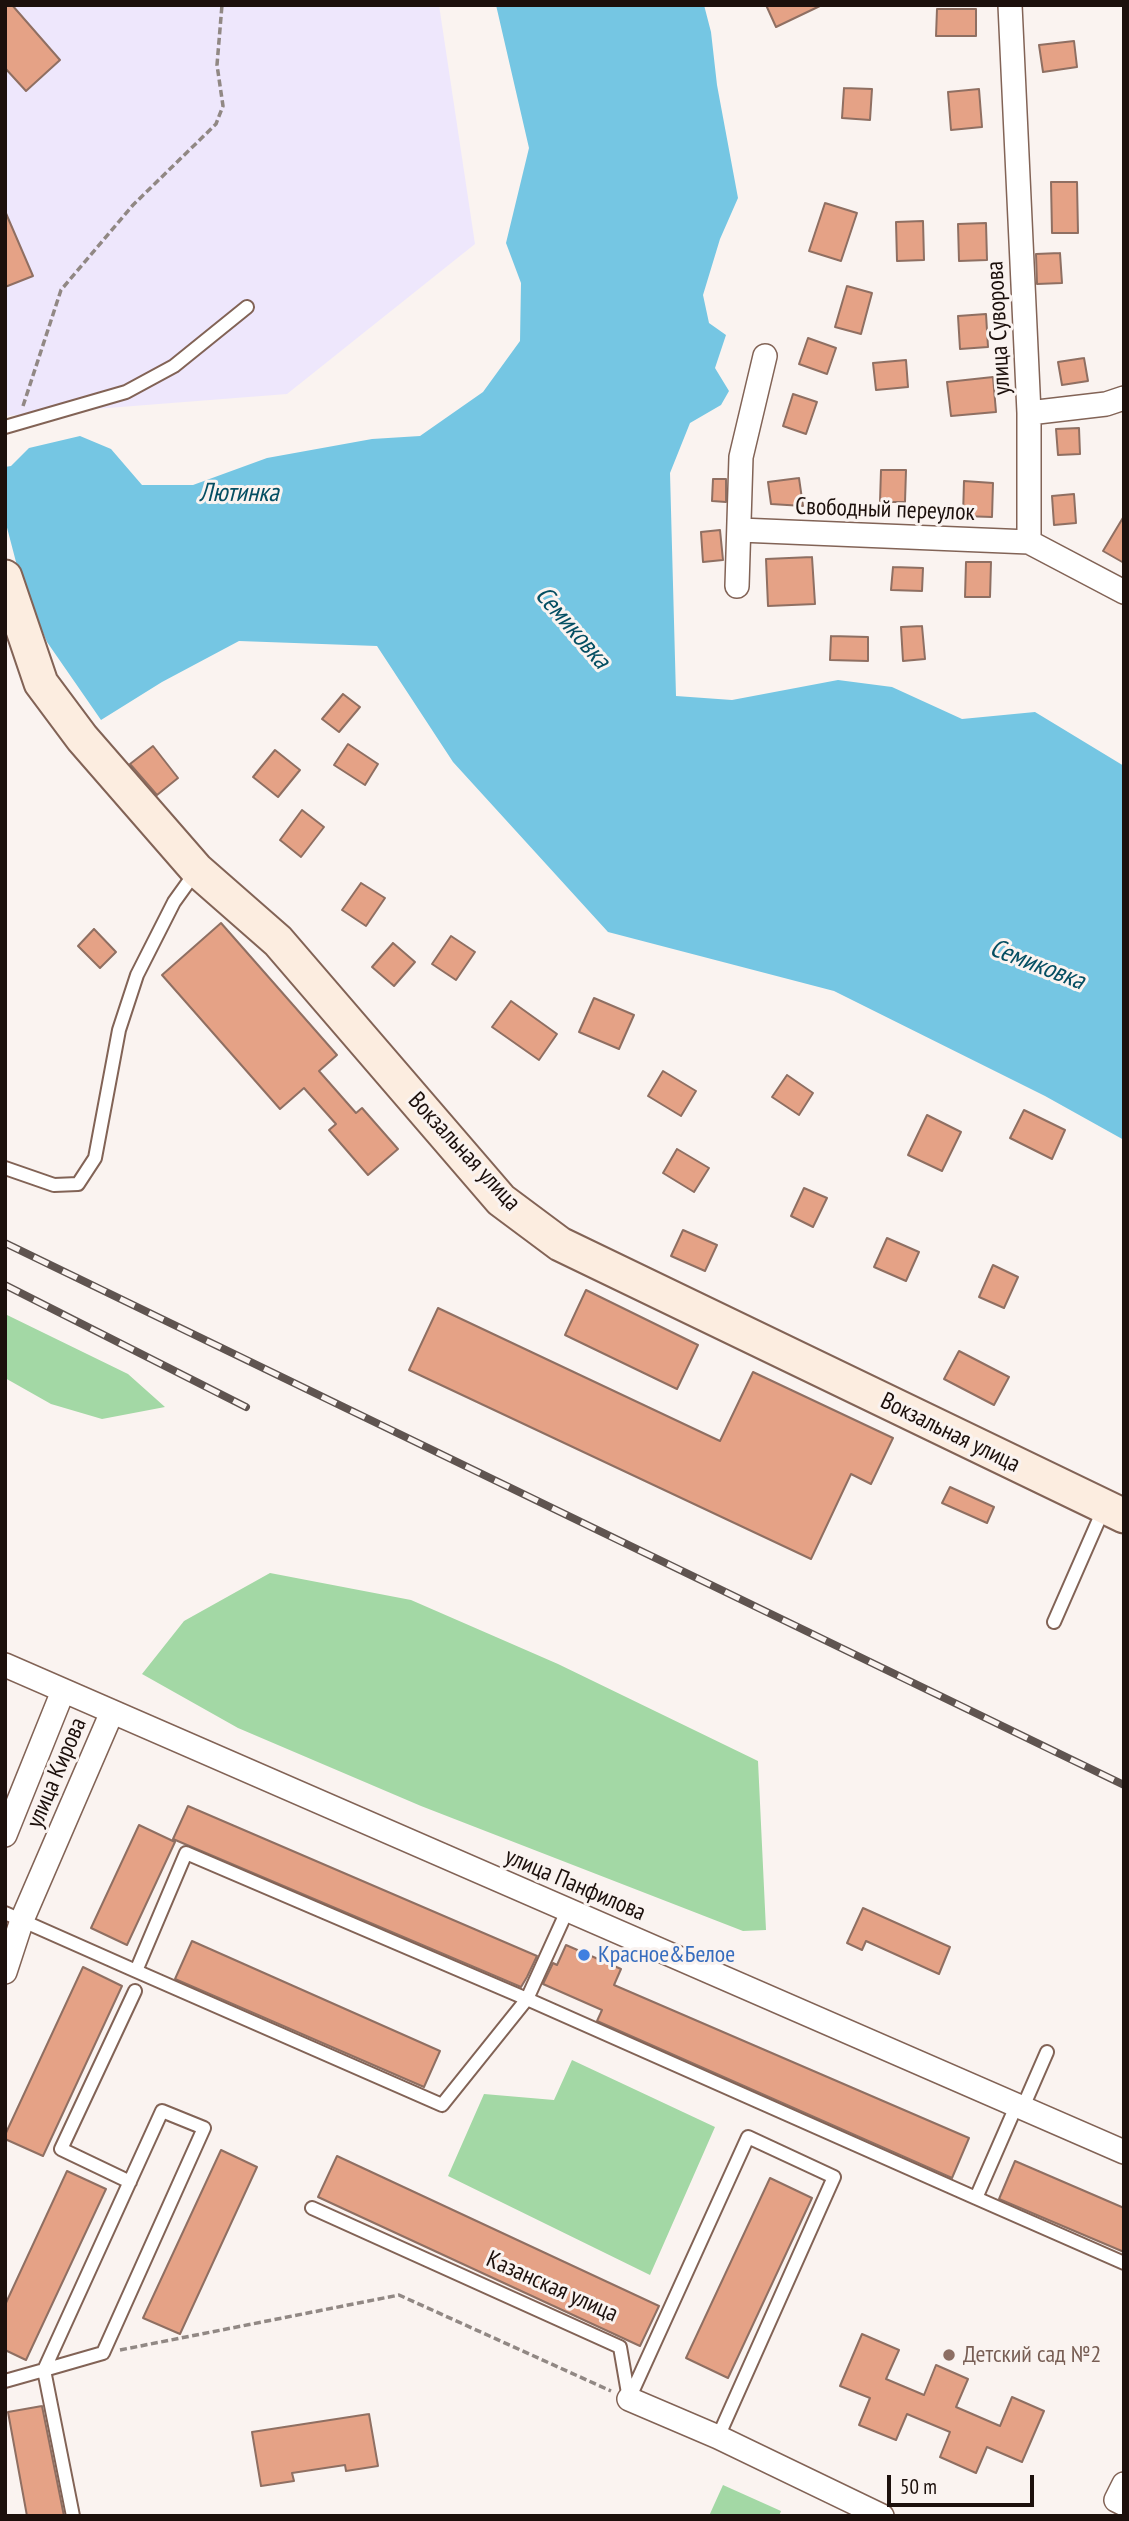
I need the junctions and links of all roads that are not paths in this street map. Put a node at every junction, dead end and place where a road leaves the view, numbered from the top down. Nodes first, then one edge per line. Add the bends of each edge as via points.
1 (1010, 5) edge
2 (247, 307) dead end
3 (765, 356) dead end
4 (1124, 398) edge
5 (1030, 413) junction
6 (11, 425) edge
7 (740, 530) junction
8 (1029, 542) junction
9 (5, 577) edge
10 (737, 586) dead end
11 (1124, 592) edge
12 (197, 870) junction
13 (5, 1168) edge
14 (1114, 1512) edge
15 (1054, 1622) dead end
16 (5, 1665) edge
17 (63, 1691) junction
18 (112, 1712) junction
19 (5, 1835) edge
20 (567, 1911) junction
21 (14, 1917) edge
22 (136, 1971) junction
23 (5, 1972) edge
24 (135, 1991) dead end
25 (527, 1999) junction
26 (1047, 2052) dead end
27 (1020, 2106) junction
28 (1124, 2152) edge
29 (130, 2182) junction
30 (976, 2197) junction
31 (312, 2208) dead end
32 (1124, 2263) edge
33 (44, 2370) junction
34 (5, 2381) edge
35 (629, 2399) junction
36 (718, 2437) junction
37 (1124, 2484) edge
38 (1124, 2504) edge
39 (74, 2516) edge
40 (882, 2516) edge

1 - 5 street, улица Суворова
2 - 6 lane via 174,366 127,392
3 - 7 street via 741,457
4 - 5 street
5 - 8 street, улица Суворова
7 - 8 street, Свободный переулок
7 - 10 street
8 - 11 street
9 - 12 main road, Вокзальная улица via 41,683 82,738
12 - 13 lane via 174,902 138,975 119,1030 95,1158 78,1184 54,1185
12 - 14 main road, Вокзальная улица via 278,941 501,1200 560,1244
14 - 15 lane
16 - 17 street, улица Панфилова
17 - 18 street, улица Панфилова
17 - 19 street, улица Кирова
18 - 20 street, улица Панфилова
18 - 21 street, улица Кирова
20 - 25 lane
20 - 27 street, улица Панфилова
21 - 22 lane
21 - 23 street, улица Кирова
22 - 25 lane via 442,2105
22 - 25 lane via 186,1853
24 - 29 lane via 61,2149
25 - 30 lane
26 - 27 lane
27 - 28 street, улица Панфилова
27 - 30 lane
29 - 33 lane
29 - 33 lane via 162,2111 204,2129 103,2353
30 - 32 lane
31 - 35 lane, Казанская улица via 620,2347
33 - 34 lane
33 - 39 lane
35 - 36 street
35 - 36 lane via 748,2137 834,2177
36 - 40 street
37 - 38 street via 1116,2500

